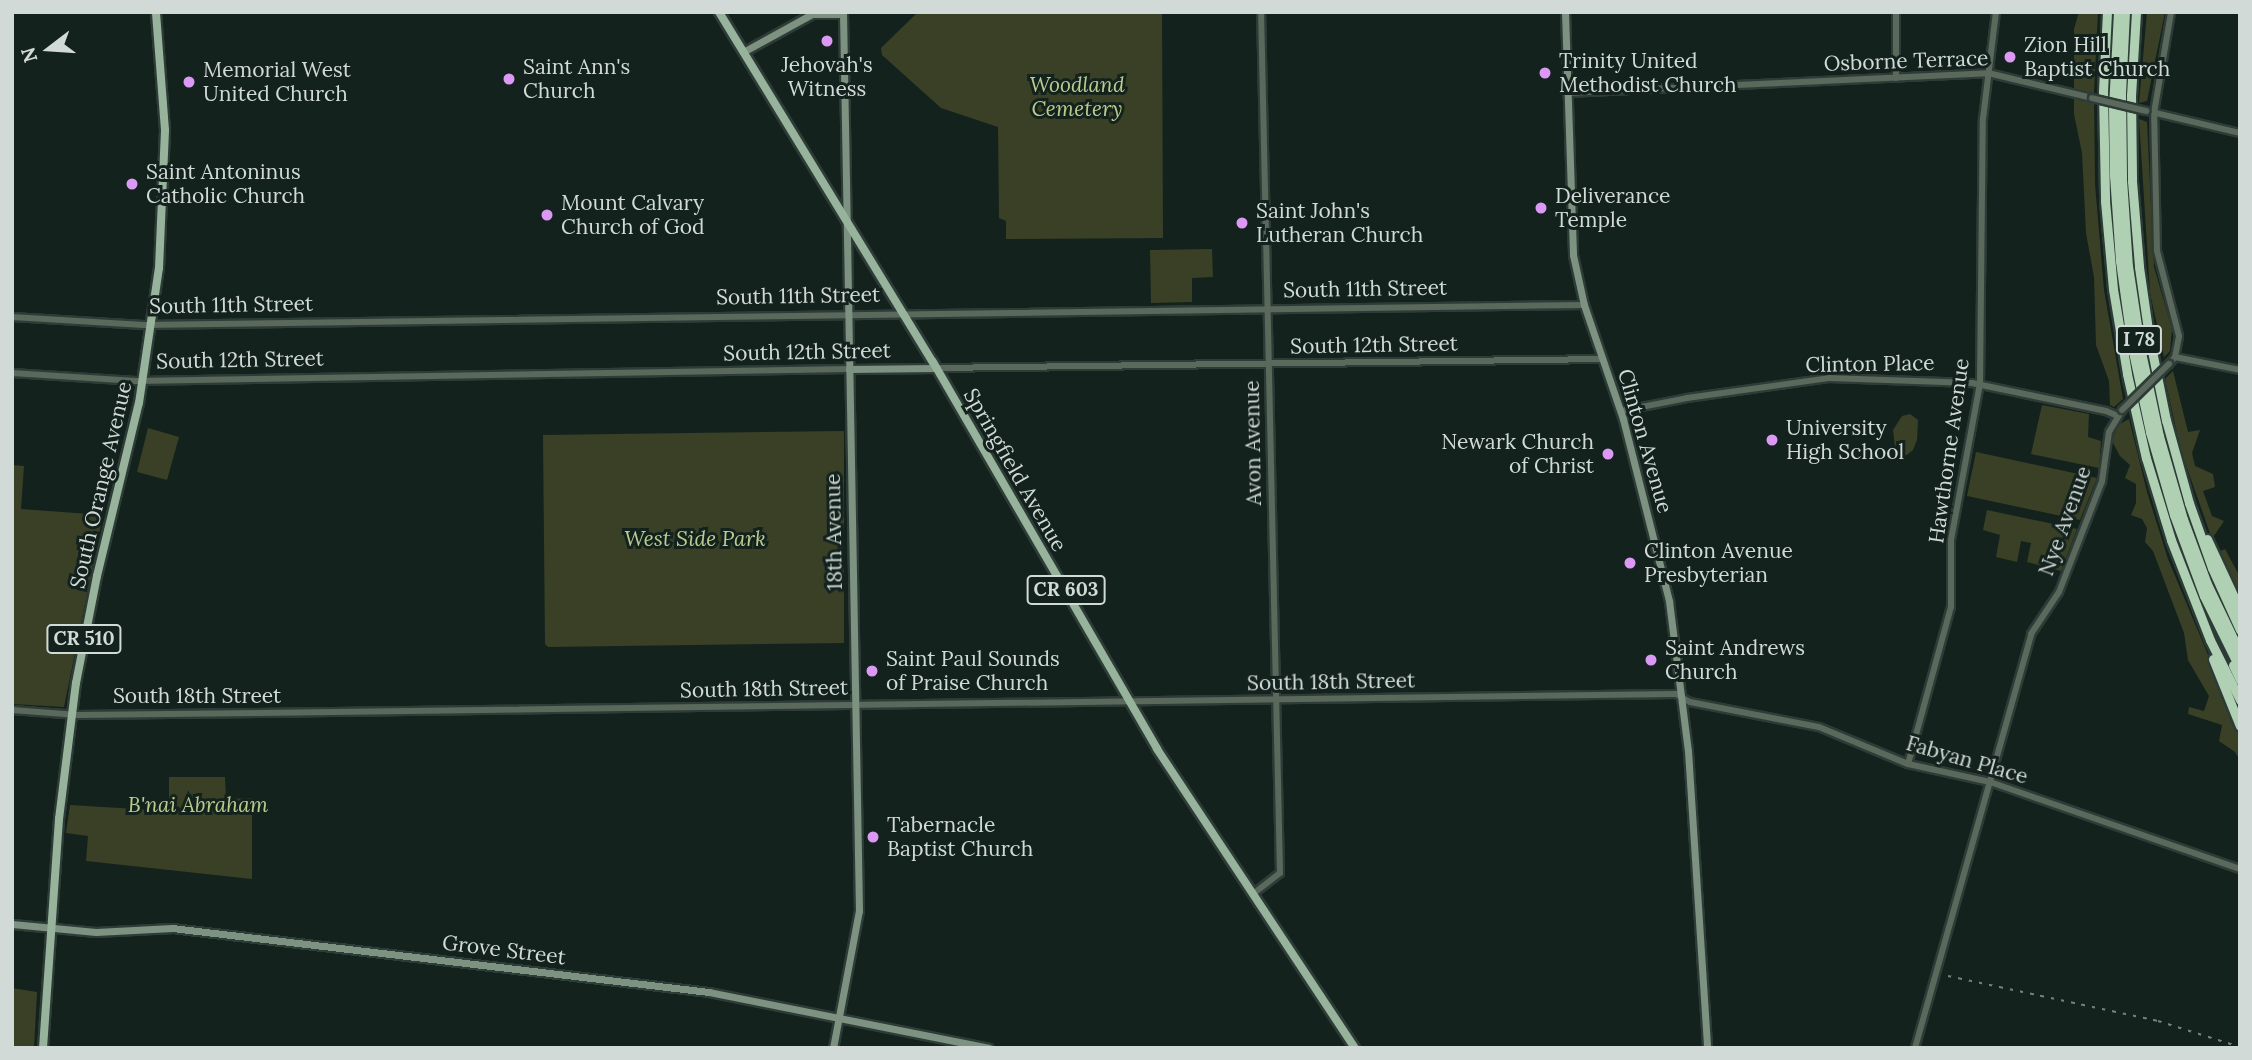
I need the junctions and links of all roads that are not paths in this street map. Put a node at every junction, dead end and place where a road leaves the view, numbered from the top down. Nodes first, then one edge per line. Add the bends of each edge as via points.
1 (156, 12) edge
2 (719, 12) edge
3 (1261, 12) edge
4 (1565, 12) edge
5 (1896, 12) edge
6 (1996, 12) edge
7 (2107, 12) edge
8 (2118, 12) edge
9 (2125, 12) edge
10 (2136, 12) edge
11 (2171, 12) edge
12 (843, 13) edge
13 (743, 52) junction
14 (1988, 74) junction
15 (1896, 78) junction
16 (1567, 93) junction
17 (2150, 112) junction
18 (2240, 133) edge
19 (847, 222) junction
20 (1584, 304) junction
21 (1268, 308) junction
22 (903, 312) junction
23 (849, 314) junction
24 (12, 317) edge
25 (153, 324) junction
26 (2175, 357) junction
27 (1602, 359) junction
28 (1269, 364) junction
29 (936, 368) junction
30 (849, 369) junction
31 (2240, 370) edge
32 (12, 373) edge
33 (143, 380) junction
34 (1980, 384) junction
35 (1621, 411) junction
36 (2120, 413) junction
37 (2175, 457) junction
38 (2204, 596) junction
39 (2240, 610) edge
40 (2240, 630) edge
41 (2210, 640) junction
42 (2240, 653) edge
43 (2240, 669) edge
44 (2240, 680) edge
45 (1683, 698) junction
46 (1276, 700) junction
47 (2240, 700) edge
48 (1130, 702) junction
49 (854, 705) junction
50 (12, 710) edge
51 (72, 714) junction
52 (2240, 724) edge
53 (1908, 764) junction
54 (1990, 782) junction
55 (2240, 869) edge
56 (1253, 894) junction
57 (12, 924) edge
58 (52, 929) junction
59 (839, 1018) junction
60 (43, 1048) edge
61 (833, 1048) edge
62 (988, 1048) edge
63 (1355, 1048) edge
64 (1707, 1048) edge
65 (1915, 1048) edge

1 - 25 main road, South Orange Avenue / CR 510 via 165,156
2 - 13 main road, Springfield Avenue / CR 603
3 - 21 street, Avon Avenue
4 - 16 main road, Clinton Avenue
5 - 15 street
6 - 14 street, Hawthorne Avenue
7 - 41 highway, I 78 via 2103,161 2118,323 2155,491
8 - 38 highway, I 78 via 2113,158 2127,313 2159,465
9 - 42 highway, I 78 via 2122,188 2140,343 2183,519
10 - 37 highway, I 78 via 2131,129 2137,250 2152,353
11 - 17 street
12 - 13 main road via 812,14
12 - 19 main road, 18th Avenue
13 - 19 main road, Springfield Avenue / CR 603
14 - 15 street, Osborne Terrace
14 - 17 street, Osborne Terrace, bridge
14 - 34 street, Hawthorne Avenue via 1983,129
15 - 16 street, Osborne Terrace
16 - 20 main road, Clinton Avenue via 1570,226
17 - 18 street, Osborne Terrace
17 - 26 street via 2157,251 2178,332
19 - 22 main road, Springfield Avenue / CR 603
19 - 23 main road, 18th Avenue
20 - 21 street, South 11th Street
20 - 27 main road, Clinton Avenue
21 - 22 street, South 11th Street
21 - 28 street, Avon Avenue
22 - 23 street, South 11th Street
22 - 29 main road, Springfield Avenue / CR 603
23 - 25 street, South 11th Street
23 - 30 main road, 18th Avenue
24 - 25 street, South 11th Street
25 - 33 main road, South Orange Avenue / CR 510
26 - 31 street
26 - 36 street, Nye Avenue, bridge
27 - 28 street, South 12th Street
27 - 35 main road, Clinton Avenue
28 - 29 street, South 12th Street
28 - 46 street, Avon Avenue
29 - 30 main road, South 12th Street
29 - 48 main road, Springfield Avenue / CR 603
30 - 33 street, South 12th Street
30 - 49 main road, 18th Avenue
32 - 33 street, South 12th Street
33 - 51 main road, South Orange Avenue / CR 510 via 97,576
34 - 35 street, Clinton Place via 1829,378
34 - 36 street, Clinton Place
34 - 53 street, Hawthorne Avenue via 1951,540 1951,607
35 - 45 main road, Clinton Avenue via 1666,583
36 - 54 street, Nye Avenue via 2107,438 2102,481 2064,578 2031,634
37 - 39 highway
37 - 40 highway, I 78 via 2200,536
38 - 43 highway, I 78
38 - 44 highway
41 - 47 highway, I 78
41 - 52 highway via 2213,662
45 - 46 street, South 18th Street via 1653,694
45 - 53 street, Fabyan Place via 1819,727
45 - 64 main road, Clinton Avenue
46 - 48 street, South 18th Street
46 - 56 street, Avon Avenue via 1280,873
48 - 49 street, South 18th Street
48 - 56 main road, Springfield Avenue / CR 603
49 - 51 street, South 18th Street
49 - 59 main road, 18th Avenue via 859,911
50 - 51 street, South 18th Street
51 - 58 main road, South Orange Avenue / CR 510
53 - 54 street, Fabyan Place
54 - 55 street, Fabyan Place
54 - 65 street, Nye Avenue
56 - 63 main road, Springfield Avenue / CR 603
57 - 58 main road, Grove Street
58 - 59 main road, Grove Street via 172,928 715,993
58 - 60 main road, South Orange Avenue / CR 510
59 - 61 main road, 18th Avenue
59 - 62 main road, Grove Street

